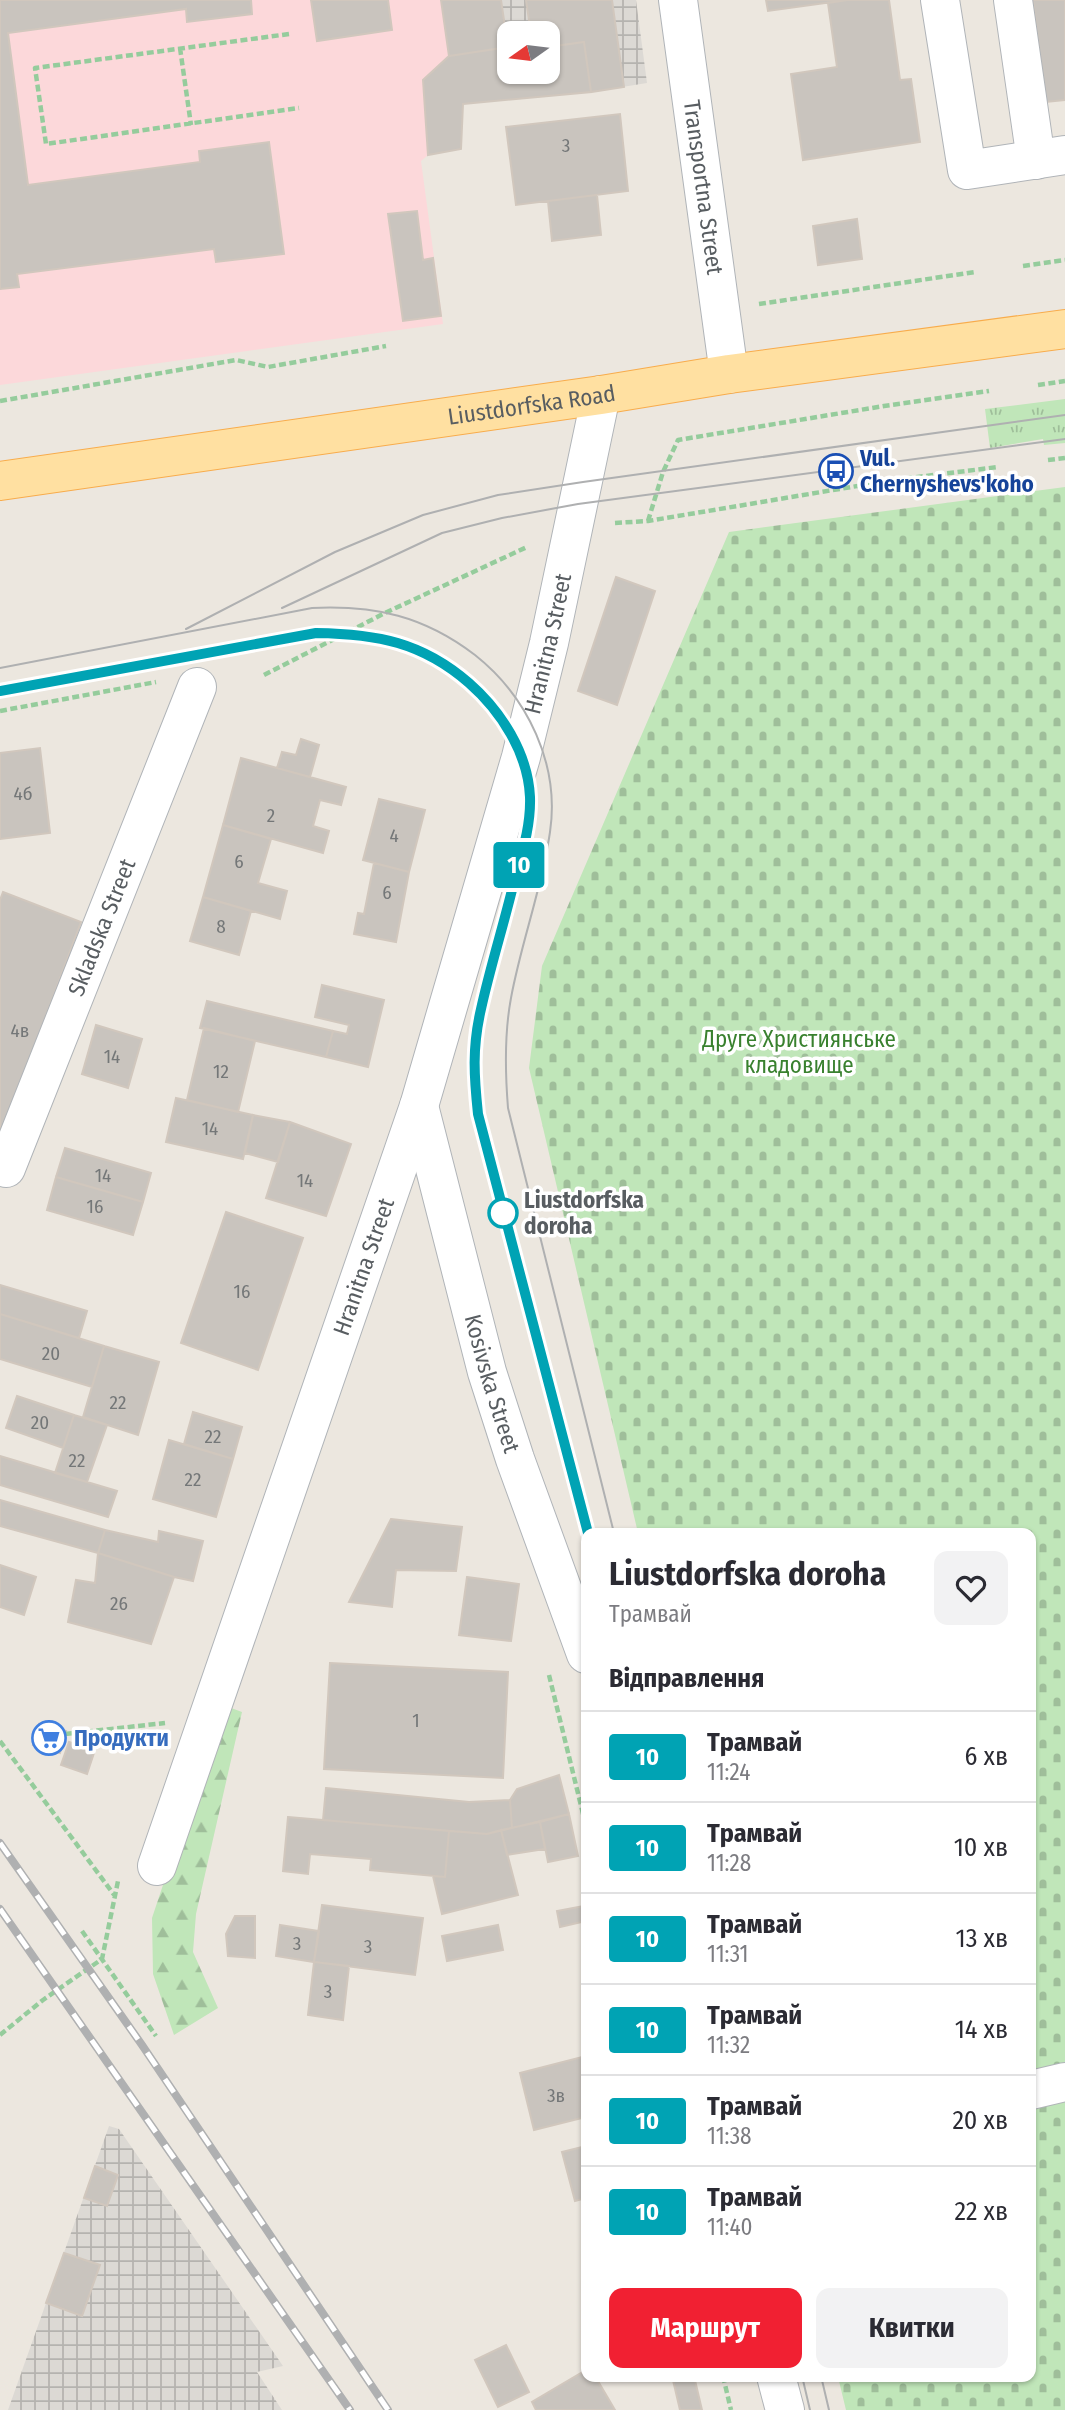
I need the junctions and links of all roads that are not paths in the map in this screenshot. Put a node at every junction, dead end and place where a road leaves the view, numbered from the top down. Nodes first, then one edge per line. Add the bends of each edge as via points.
1 (678, 0) edge
2 (940, 0) edge
3 (1013, 0) edge
4 (1051, 157) edge
5 (1065, 329) edge
6 (729, 374) junction
7 (601, 396) junction
8 (0, 481) edge
9 (197, 687) road end
10 (419, 1106) junction
11 (6, 1168) dead end
12 (581, 1640) edge
13 (158, 1866) road end
14 (1065, 2082) edge
15 (1036, 2089) edge
16 (778, 2382) edge
17 (785, 2410) edge

1 - 6 street, Transportna Street
2 - 4 street via 967,170
3 - 4 street
5 - 6 main road, Liustdorfska Road
6 - 7 main road, Liustdorfska Road
7 - 8 main road, Liustdorfska Road
7 - 10 street, Hranitna Street via 521,757
9 - 11 street, Skladska Street
10 - 12 street, Kosivska Street via 487,1372
10 - 13 street, Hranitna Street
14 - 15 street
16 - 17 street

